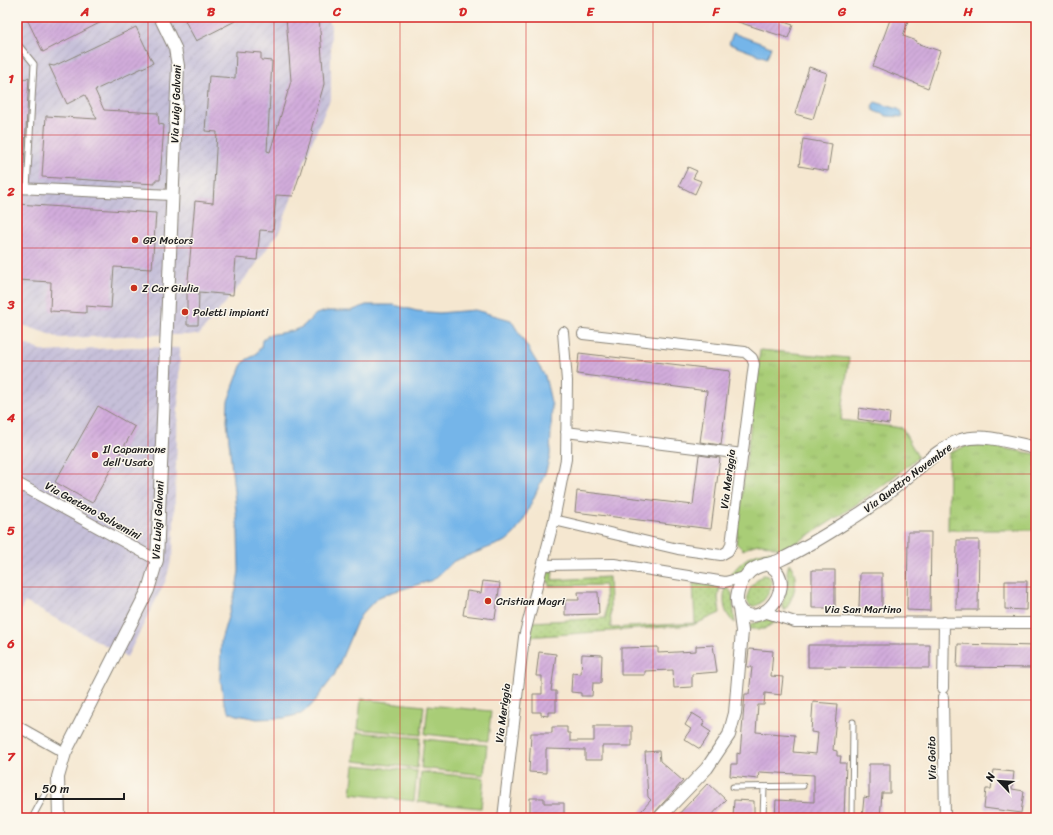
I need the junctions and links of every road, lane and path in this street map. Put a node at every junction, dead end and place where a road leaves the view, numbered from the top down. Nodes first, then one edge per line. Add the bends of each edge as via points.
1 (160, 17) edge
2 (17, 43) edge
3 (22, 188) edge
4 (172, 195) junction
5 (563, 332) dead end
6 (583, 334) dead end
7 (566, 432) junction
8 (1036, 448) edge
9 (743, 454) junction
10 (17, 483) edge
11 (554, 520) junction
12 (790, 555) junction
13 (157, 560) junction
14 (766, 564) junction
15 (542, 565) junction
16 (780, 574) junction
17 (745, 577) junction
18 (726, 582) junction
19 (738, 602) junction
20 (774, 602) junction
21 (764, 612) junction
22 (751, 616) junction
23 (784, 618) junction
24 (944, 622) junction
25 (1036, 623) edge
26 (742, 631) junction
27 (853, 722) dead end
28 (17, 726) edge
29 (64, 757) junction
30 (803, 786) dead end
31 (764, 787) junction
32 (733, 788) dead end
33 (44, 794) dead end
34 (32, 818) edge
35 (59, 818) edge
36 (65, 818) edge
37 (503, 818) edge
38 (659, 818) edge
39 (764, 818) edge
40 (852, 818) edge
41 (945, 818) edge

1 - 4 street, Via Luigi Galvani via 177,56
2 - 3 lane via 34,64
3 - 4 street
4 - 13 street, Via Luigi Galvani
5 - 7 street via 567,381
6 - 9 street, Via Meriggia via 745,352 749,355 754,364
7 - 9 street
7 - 11 street via 565,472
8 - 12 street, Via Quattro Novembre via 992,439 972,438 952,444 887,495
9 - 11 street, Via Meriggia via 731,545 728,551 721,555 678,549
10 - 13 street, Via Gaetano Salvemini
11 - 15 street, Via Meriggia
12 - 14 street, Via Quattro Novembre
12 - 16 street
13 - 29 street, Via Luigi Galvani via 148,590
14 - 16 street
14 - 17 street via 760,565
15 - 18 street via 614,564
15 - 37 street, Via Meriggia via 524,637
16 - 20 street via 781,586
17 - 18 street
17 - 19 street
18 - 19 street via 734,590
19 - 22 street via 742,613
19 - 26 street
20 - 21 street
20 - 23 street
21 - 22 street
21 - 23 street, Via San Martino
22 - 26 street
23 - 24 street, Via San Martino via 795,622
24 - 25 street, Via San Martino
24 - 41 street, Via Goito
26 - 38 street via 735,713 729,735 707,768
27 - 40 lane
28 - 29 street
29 - 35 street via 58,777
29 - 36 street
30 - 31 lane
31 - 32 lane
31 - 39 lane
33 - 34 lane

